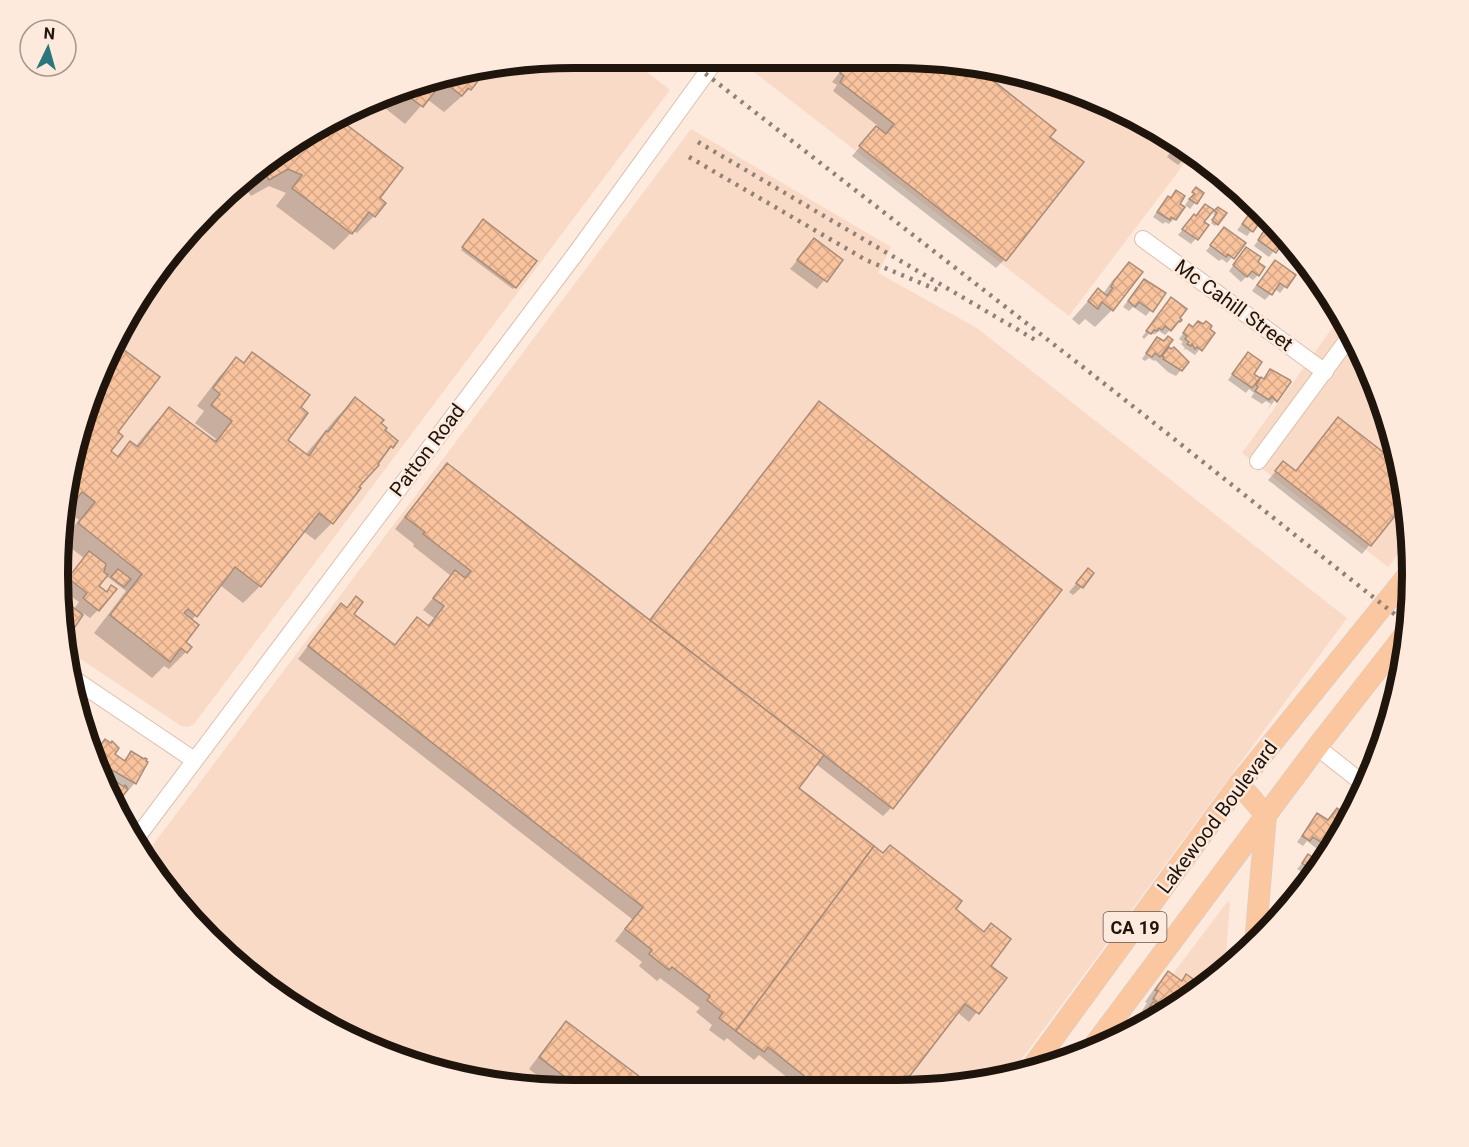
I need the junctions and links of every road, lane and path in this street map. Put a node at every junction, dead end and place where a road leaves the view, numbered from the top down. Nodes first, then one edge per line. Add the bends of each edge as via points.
1 (710, 68) edge
2 (1143, 239) dead end
3 (1345, 343) edge
4 (1324, 372) junction
5 (1258, 461) dead end
6 (1401, 583) edge
7 (1396, 646) edge
8 (80, 683) edge
9 (1317, 747) junction
10 (194, 760) junction
11 (1357, 779) edge
12 (1239, 784) junction
13 (1266, 815) junction
14 (140, 834) edge
15 (1256, 927) edge
16 (1102, 1035) edge
17 (1038, 1059) edge

1 - 10 street, Patton Road via 576,253
2 - 4 street, Mc Cahill Street
3 - 4 street
4 - 5 street
6 - 12 main road, Lakewood Boulevard / CA 19
7 - 9 main road, Lakewood Boulevard
8 - 10 street
9 - 11 street
9 - 13 main road, Lakewood Boulevard
10 - 14 street, Patton Road
12 - 13 main road
12 - 17 main road, Lakewood Boulevard / CA 19
13 - 15 main road
13 - 16 main road, Lakewood Boulevard

